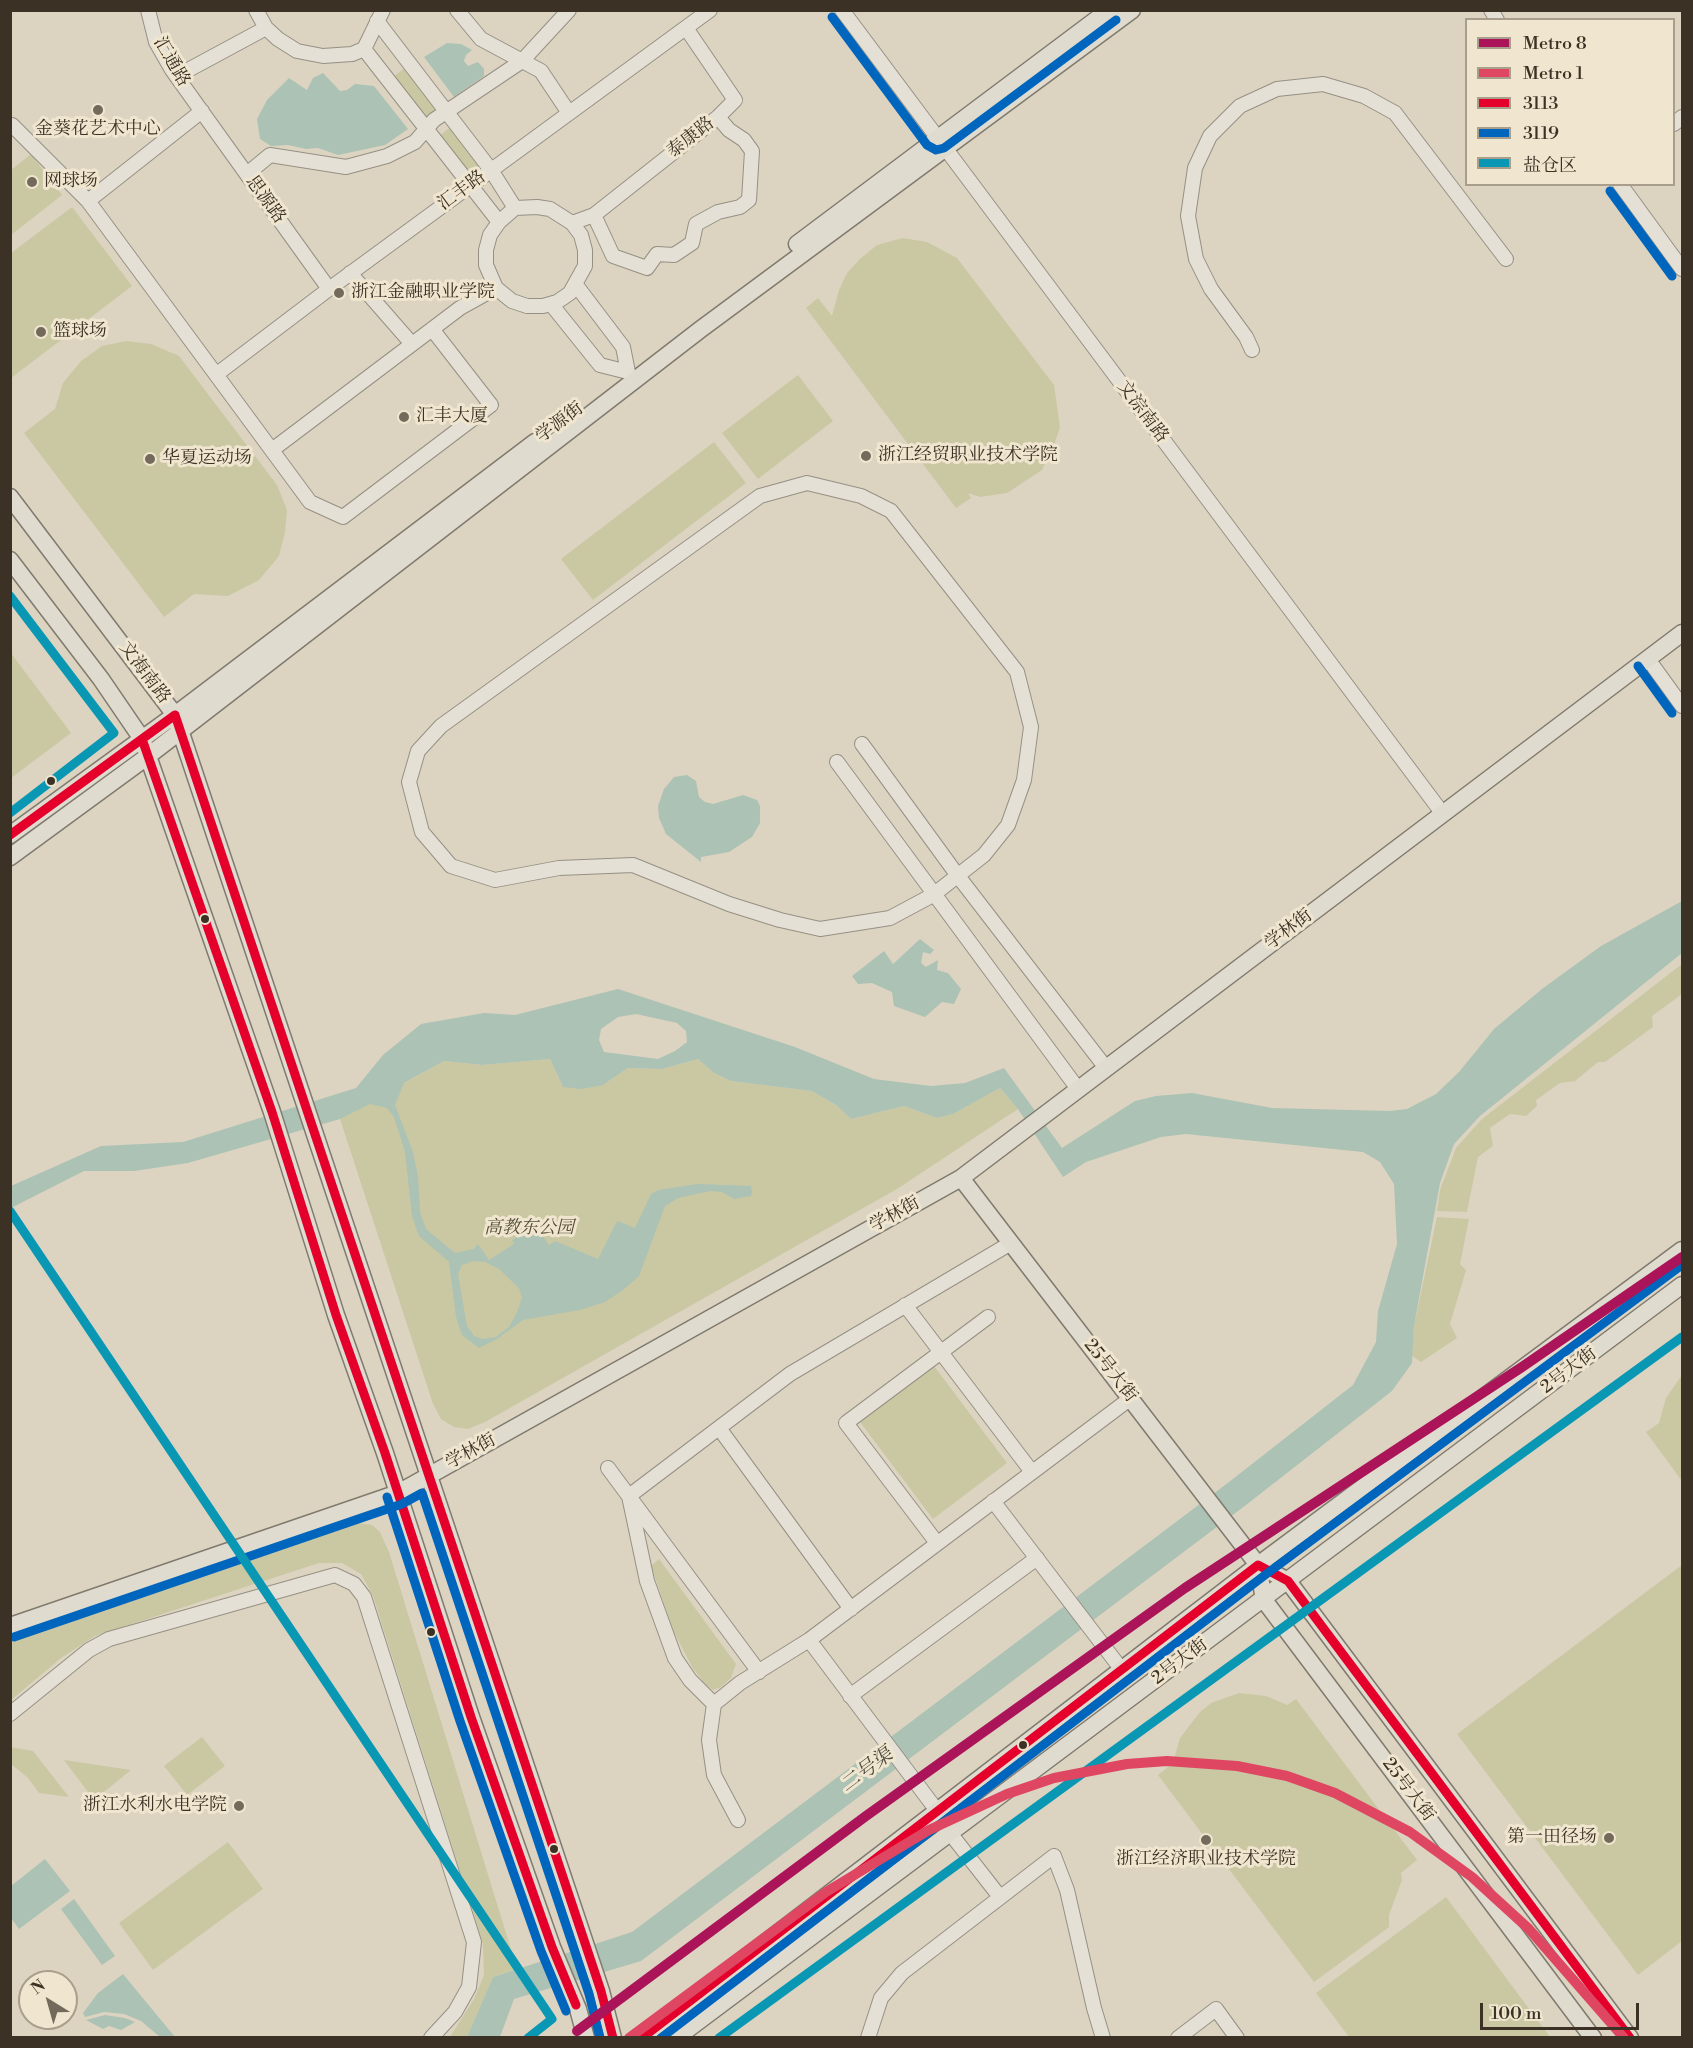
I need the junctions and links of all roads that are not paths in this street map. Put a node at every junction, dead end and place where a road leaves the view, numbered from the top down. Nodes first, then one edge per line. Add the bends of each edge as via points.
1 (148, 10) edge
2 (256, 10) edge
3 (457, 10) edge
4 (569, 10) edge
5 (710, 10) edge
6 (842, 10) edge
7 (1109, 10) edge
8 (1132, 10) edge
9 (380, 16) edge
10 (266, 28) junction
11 (686, 28) junction
12 (364, 49) junction
13 (177, 76) junction
14 (202, 111) junction
15 (569, 113) junction
16 (718, 117) junction
17 (12, 125) dead end
18 (941, 143) junction
19 (491, 170) junction
20 (247, 174) junction
21 (470, 186) junction
22 (1621, 186) edge
23 (88, 201) junction
24 (515, 208) junction
25 (594, 214) junction
26 (499, 222) junction
27 (572, 223) junction
28 (1506, 259) dead end
29 (1683, 269) edge
30 (351, 273) junction
31 (576, 285) junction
32 (496, 288) junction
33 (329, 289) junction
34 (551, 304) junction
35 (432, 329) junction
36 (412, 344) junction
37 (1252, 350) dead end
38 (628, 372) junction
39 (217, 374) junction
40 (272, 450) junction
41 (10, 497) edge
42 (10, 560) edge
43 (1683, 633) edge
44 (1647, 659) junction
45 (1683, 706) edge
46 (178, 723) junction
47 (142, 739) junction
48 (862, 744) dead end
49 (148, 756) junction
50 (837, 762) dead end
51 (1443, 814) junction
52 (10, 835) edge
53 (10, 857) edge
54 (958, 876) junction
55 (933, 895) junction
56 (1106, 1068) junction
57 (1078, 1089) junction
58 (961, 1178) junction
59 (1011, 1244) junction
60 (1683, 1250) edge
61 (1683, 1285) edge
62 (905, 1305) junction
63 (988, 1317) dead end
64 (941, 1352) junction
65 (1131, 1398) junction
66 (719, 1428) junction
67 (608, 1468) dead end
68 (1032, 1472) junction
69 (429, 1476) junction
70 (398, 1493) junction
71 (628, 1496) junction
72 (993, 1501) junction
73 (937, 1543) junction
74 (1037, 1558) junction
75 (1258, 1565) junction
76 (1288, 1581) junction
77 (1264, 1600) junction
78 (851, 1609) junction
79 (10, 1626) edge
80 (809, 1640) junction
81 (1122, 1670) junction
82 (759, 1672) junction
83 (850, 1696) junction
84 (714, 1704) junction
85 (10, 1714) edge
86 (938, 1812) junction
87 (738, 1820) dead end
88 (950, 1833) junction
89 (1000, 1897) junction
90 (431, 2037) edge
91 (586, 2037) edge
92 (613, 2037) edge
93 (641, 2037) edge
94 (676, 2037) edge
95 (868, 2037) edge
96 (1103, 2037) edge
97 (1178, 2037) edge
98 (1237, 2037) edge
99 (1593, 2037) edge
100 (1630, 2037) edge

1 - 13 street, 汇通路 via 156,42
2 - 10 street
3 - 15 street via 481,39 542,71
4 - 20 street via 522,62 434,120 416,142 387,156 346,168 270,155
5 - 11 street, 汇丰路
6 - 18 street, 文淙南路
7 - 18 main road, 学源街
8 - 18 main road
9 - 12 street
9 - 19 street
10 - 12 street via 308,55 352,54
10 - 13 street
11 - 15 street, 汇丰路
11 - 16 street, 泰康路 via 735,100
12 - 21 street
13 - 14 street, 汇通路
14 - 20 street, 思源路
14 - 23 street
15 - 19 street, 汇丰路
16 - 25 street, 泰康路
16 - 25 street via 752,152 748,200 740,207 718,212 696,224 692,243 674,255 657,254 647,268 613,256
17 - 23 street
18 - 38 main road, 学源街
18 - 46 main road
18 - 51 street, 文淙南路
19 - 21 street, 汇丰路
19 - 24 street
20 - 33 street, 思源路
21 - 26 street
21 - 30 street, 汇丰路
22 - 29 street
23 - 39 street
24 - 26 street
24 - 27 street via 550,209
25 - 27 street, 泰康路
26 - 32 street via 486,250 486,265
27 - 31 street via 585,250 585,266
28 - 37 street via 1395,114 1364,96 1323,84 1277,89 1240,106 1210,136 1195,168 1188,216 1196,259
30 - 33 street, 汇丰路
30 - 36 street
31 - 34 street
31 - 38 street via 623,347
32 - 34 street via 527,306
32 - 35 street
33 - 39 street, 汇丰路
34 - 38 street via 600,365
35 - 36 street
35 - 40 street via 492,405 343,518 310,502
36 - 40 street
38 - 46 main road, 学源街
39 - 40 street
41 - 46 main road, 文海南路
42 - 47 main road
43 - 44 main road, 学林街
44 - 45 street
44 - 51 main road, 学林街
46 - 47 main road, 学源街
46 - 49 main road
46 - 69 main road, 文海南路
47 - 49 main road
47 - 52 main road, 学源街
48 - 54 street
49 - 53 main road
49 - 70 main road via 272,1112
50 - 55 street
51 - 56 main road, 学林街
54 - 55 street
54 - 55 street via 984,855 1008,825 1024,780 1030,727 1017,672 891,511 861,496 807,483 760,496 441,726 418,751 409,782 422,832 451,866 495,880 559,868 633,865 729,904 820,929 890,918
54 - 56 street
55 - 57 street
56 - 57 main road, 学林街
57 - 58 main road, 学林街
58 - 59 main road, 25号大街
58 - 69 main road, 学林街
59 - 62 street
59 - 65 main road, 25号大街
60 - 75 main road, 2号大街
61 - 76 main road, 2号大街
62 - 64 street
62 - 66 street via 790,1374
63 - 64 street
64 - 68 street
64 - 73 street via 846,1423
65 - 68 street
65 - 75 main road, 25号大街
66 - 71 street
66 - 78 street
67 - 71 street
68 - 72 street
69 - 70 main road, 学林街
69 - 92 main road, 文海南路
70 - 79 main road, 学林街
70 - 91 main road via 471,1718
71 - 82 street
71 - 84 street via 647,1581 675,1658
72 - 73 street
72 - 74 street
73 - 78 street
74 - 81 street
74 - 83 street
75 - 76 main road, 25号大街
75 - 77 main road, 25号大街
75 - 81 main road, 2号大街
76 - 77 main road, 2号大街
76 - 100 main road, 25号大街
77 - 88 main road, 2号大街
77 - 99 main road, 25号大街
78 - 80 street
80 - 82 street
80 - 83 street
81 - 86 main road, 2号大街
82 - 84 street
83 - 86 street
84 - 87 street via 709,1740 714,1775
85 - 90 street via 89,1650 109,1639 335,1575 354,1584 364,1597 474,1942 469,1987 455,2012
86 - 93 main road, 2号大街
88 - 89 street
88 - 94 main road, 2号大街
89 - 95 street via 889,1986
89 - 96 street via 1054,1856 1067,1890
97 - 98 street via 1216,2009

